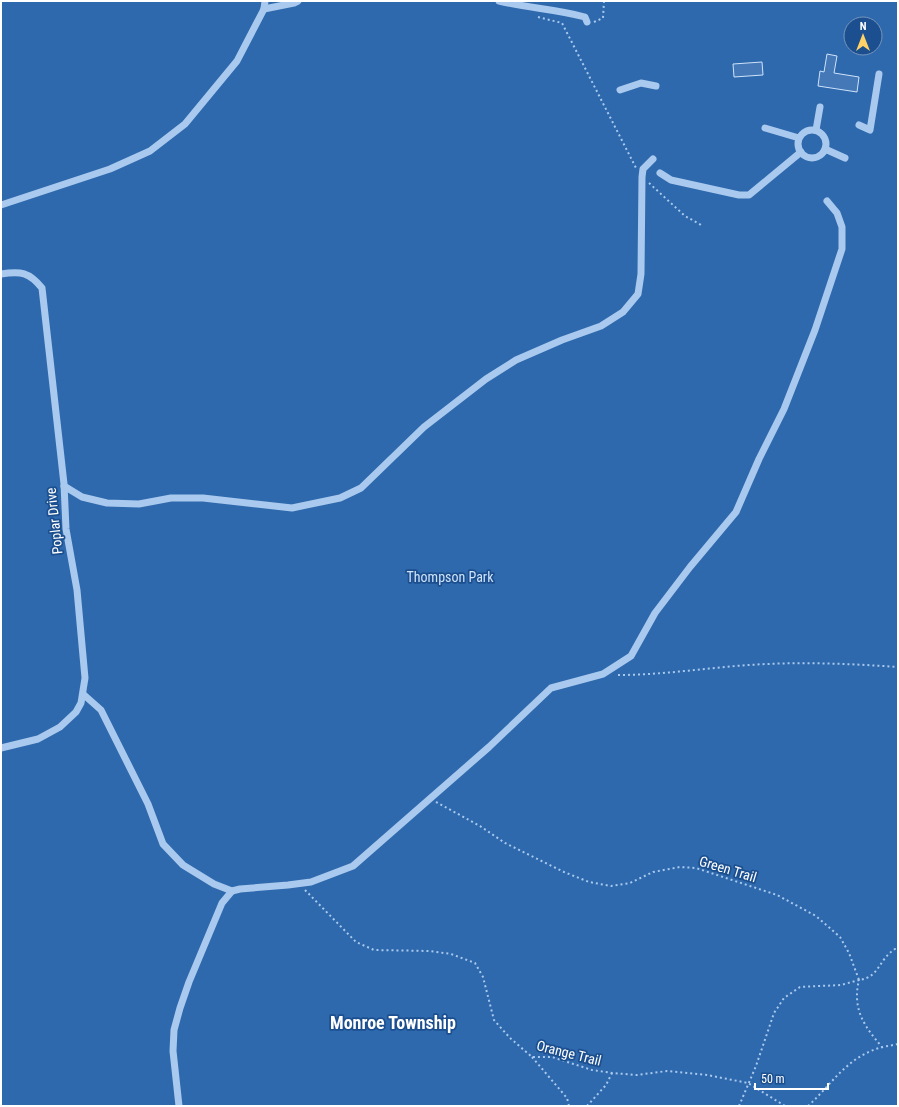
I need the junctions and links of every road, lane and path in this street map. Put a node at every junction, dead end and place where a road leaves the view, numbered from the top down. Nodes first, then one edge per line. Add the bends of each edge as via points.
1 (265, 1) edge
2 (298, 1) edge
3 (499, 1) edge
4 (604, 1) edge
5 (264, 9) junction
6 (533, 16) dead end
7 (588, 23) joint
8 (879, 74) dead end
9 (656, 86) dead end
10 (620, 90) dead end
11 (820, 107) dead end
12 (859, 125) dead end
13 (765, 128) dead end
14 (816, 130) junction
15 (800, 138) junction
16 (825, 149) junction
17 (801, 152) junction
18 (845, 158) dead end
19 (653, 159) dead end
20 (660, 173) dead end
21 (642, 177) junction
22 (827, 201) dead end
23 (1, 205) edge
24 (703, 226) dead end
25 (1, 274) edge
26 (64, 486) junction
27 (898, 667) edge
28 (603, 674) junction
29 (83, 694) junction
30 (1, 748) edge
31 (430, 798) junction
32 (298, 884) junction
33 (232, 892) junction
34 (898, 949) edge
35 (859, 980) junction
36 (898, 1044) edge
37 (882, 1047) junction
38 (532, 1057) junction
39 (612, 1073) junction
40 (748, 1083) junction
41 (179, 1106) edge
42 (569, 1106) edge
43 (587, 1106) edge
44 (738, 1106) edge
45 (785, 1106) edge
46 (808, 1106) edge

1 - 5 street
2 - 5 street
3 - 7 street via 562,11 585,17
4 - 7 path via 603,18
5 - 23 street via 237,61 185,124 150,151 110,169
6 - 21 path via 562,23
8 - 12 street via 870,130
9 - 10 street via 641,83
11 - 14 street
13 - 15 street
14 - 15 street via 806,131
14 - 16 street via 825,138
15 - 17 street via 798,146
16 - 17 street via 814,158
16 - 18 street
17 - 20 street via 749,195 671,180
19 - 21 street via 643,169
21 - 24 path via 685,216
21 - 26 street via 641,274 638,294 623,312 601,326 516,360 486,379 424,428 362,488 340,498 292,508 203,498 171,498 139,504 107,503 82,497
22 - 28 street via 837,213 842,227 842,249 815,330 784,409 759,459 744,497 736,512 655,613 631,656
25 - 26 street, Poplar Drive via 14,272 33,276 42,288
26 - 29 street, Poplar Drive via 66,529 76,590 85,678
27 - 28 path via 845,663 766,664 674,673
28 - 31 street via 551,688
29 - 30 street, Poplar Drive via 76,712 60,727 38,739
29 - 33 street via 101,710 148,804 164,844 183,865
31 - 32 street via 353,866 311,882
31 - 35 path, Green Trail via 505,843 589,882 611,886 630,883 653,872 680,867 696,868 777,895 816,916 840,937
32 - 33 street via 251,887
32 - 38 path, Orange Trail via 356,942 374,950 430,951 451,954 475,963 483,977 494,1020
33 - 41 street via 222,903 192,975 174,1030 173,1051
34 - 35 path via 895,948 884,956 875,974
35 - 37 path, Green Trail via 856,990 858,1011 867,1030
35 - 40 path via 841,985 800,986 784,998 774,1013
36 - 37 path
37 - 46 path via 852,1062
38 - 39 path, Orange Trail via 552,1057 592,1070
38 - 42 path via 567,1098
39 - 40 path, Orange Trail via 637,1075 667,1071
39 - 43 path via 606,1085
40 - 44 path
40 - 45 path, Orange Trail

